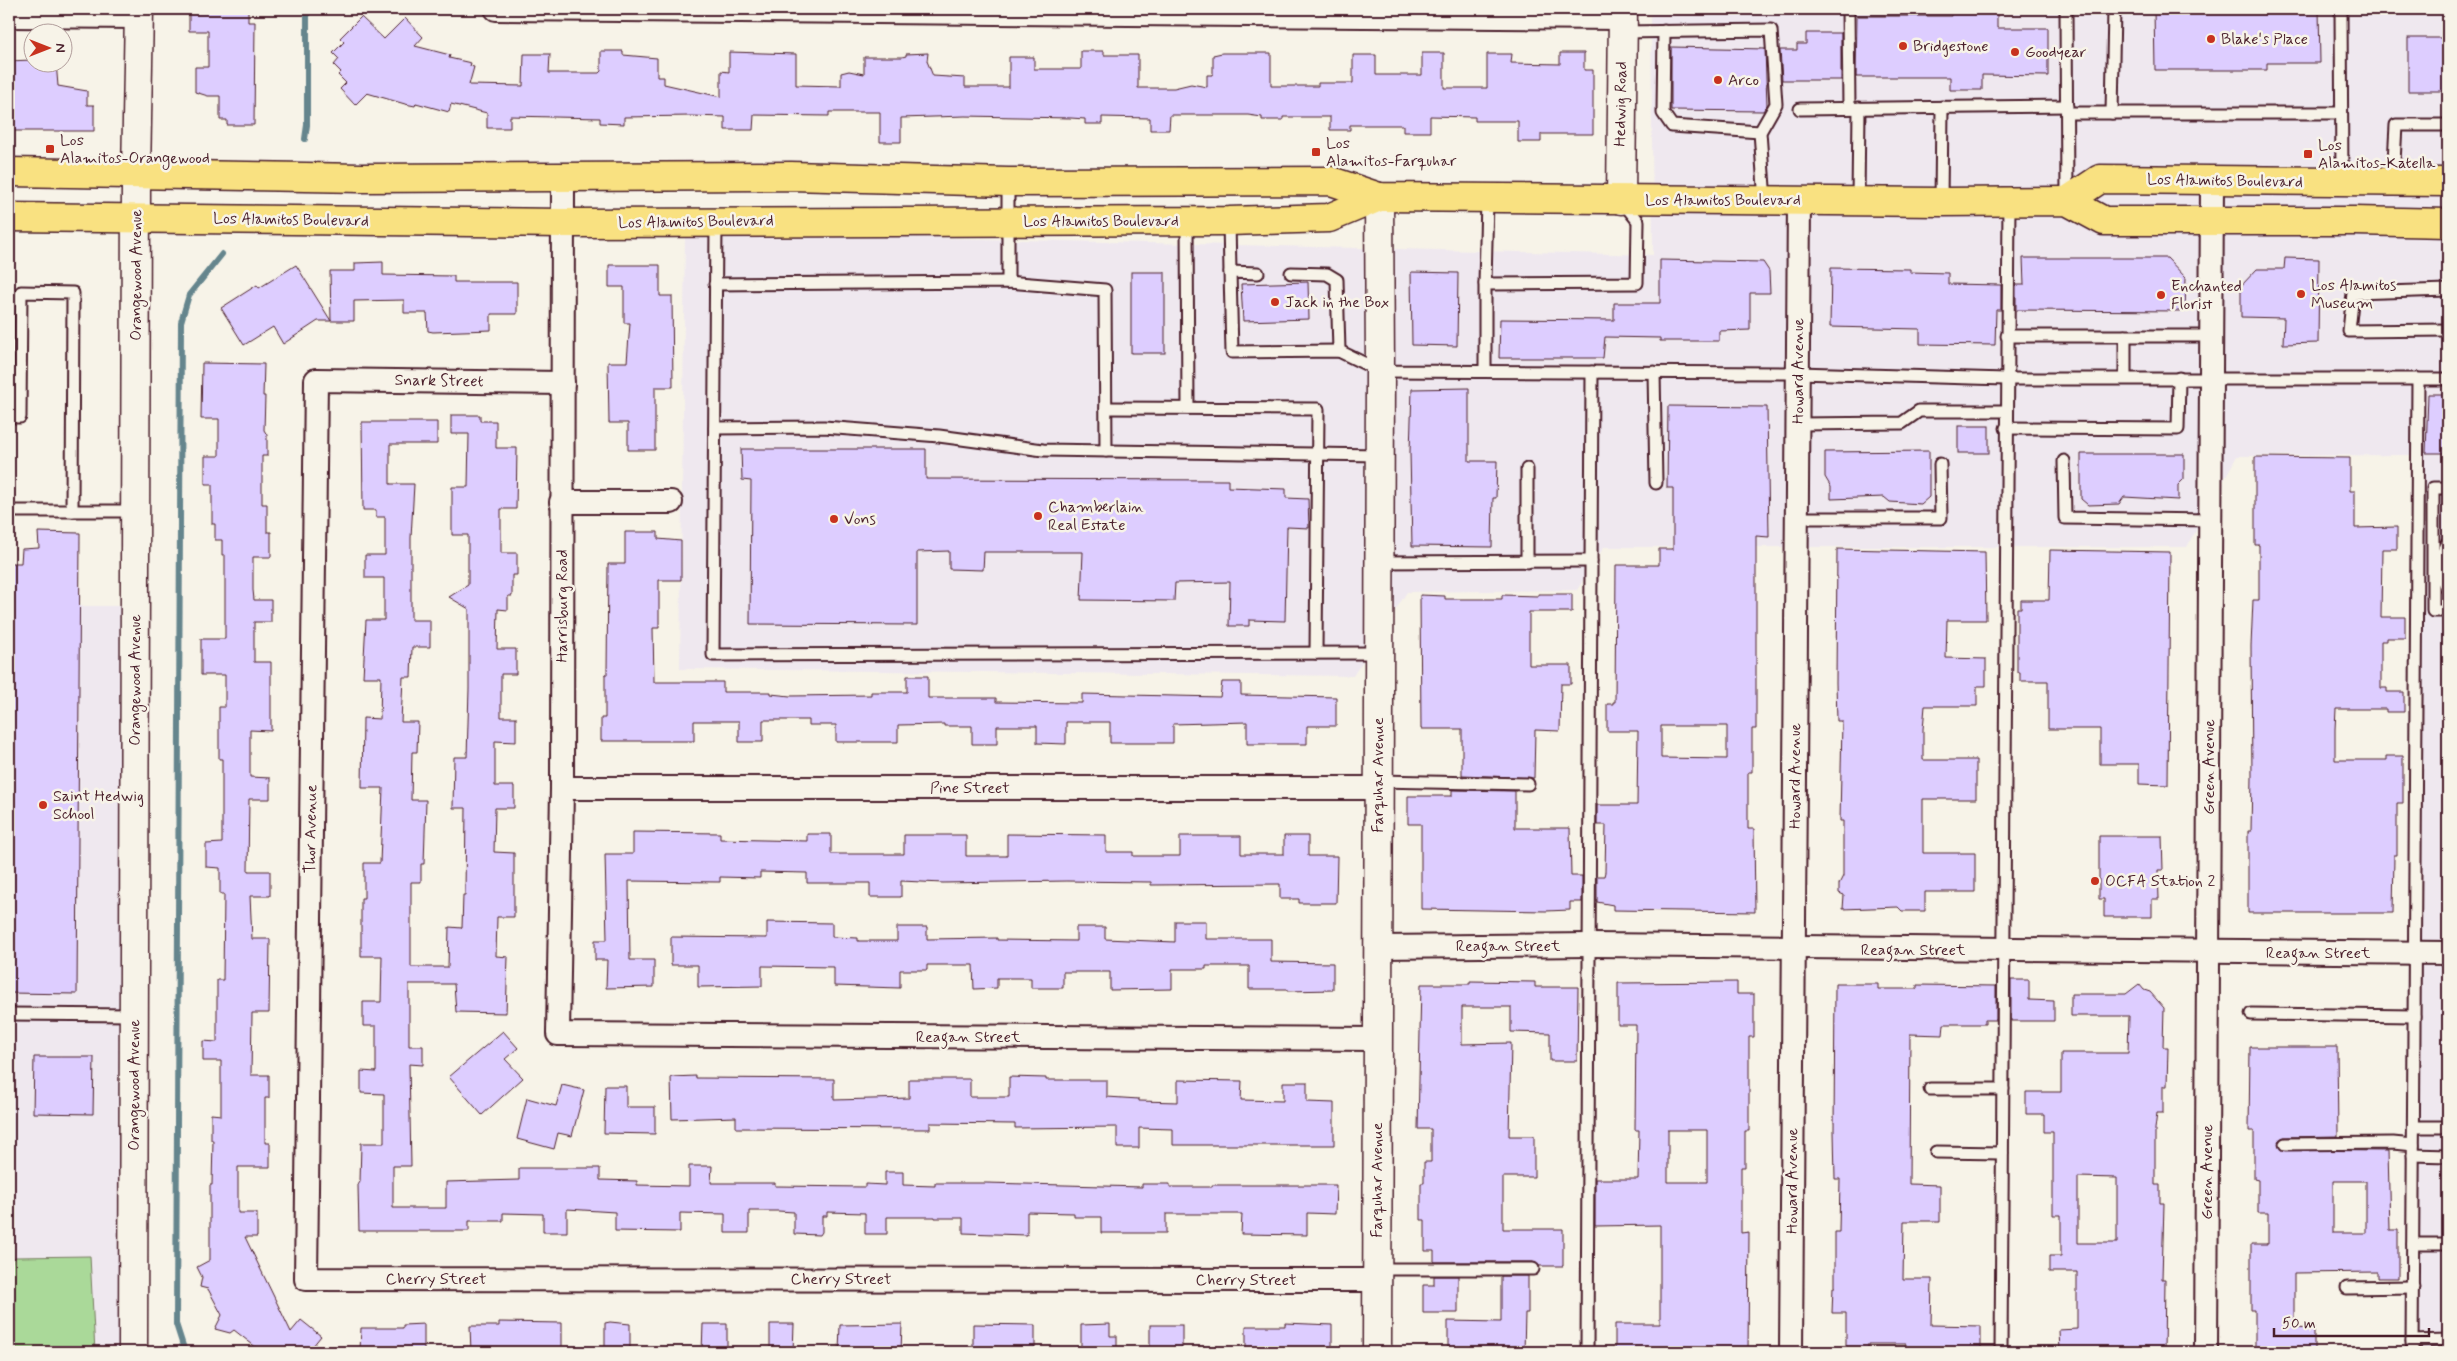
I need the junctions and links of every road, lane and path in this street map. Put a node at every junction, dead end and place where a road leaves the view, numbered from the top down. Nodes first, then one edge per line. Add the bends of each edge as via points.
1 (496, 9) edge
2 (1848, 9) edge
3 (2066, 9) edge
4 (2114, 9) edge
5 (2341, 9) edge
6 (139, 13) edge
7 (9, 16) edge
8 (1623, 19) edge
9 (1664, 31) junction
10 (1942, 107) junction
11 (1854, 108) junction
12 (1800, 109) dead end
13 (2066, 109) junction
14 (2112, 113) junction
15 (2341, 113) junction
16 (2448, 125) edge
17 (1760, 132) junction
18 (9, 172) edge
19 (136, 174) junction
20 (563, 178) junction
21 (2212, 181) junction
22 (2342, 181) junction
23 (2394, 181) junction
24 (1008, 182) junction
25 (2448, 182) edge
26 (1379, 197) junction
27 (1487, 199) junction
28 (1621, 200) junction
29 (1765, 201) junction
30 (1799, 201) junction
31 (1858, 201) junction
32 (2008, 201) junction
33 (2067, 201) junction
34 (1941, 202) junction
35 (9, 217) edge
36 (137, 219) junction
37 (1009, 220) junction
38 (716, 221) junction
39 (1187, 221) junction
40 (1229, 221) junction
41 (2210, 221) junction
42 (563, 223) junction
43 (2448, 224) edge
44 (1230, 272) junction
45 (1258, 273) dead end
46 (1291, 273) dead end
47 (1008, 282) junction
48 (715, 284) junction
49 (1485, 284) junction
50 (2448, 290) edge
51 (2448, 330) edge
52 (2007, 336) junction
53 (2124, 336) junction
54 (2211, 336) junction
55 (1339, 351) junction
56 (1380, 371) junction
57 (1485, 371) junction
58 (1592, 372) junction
59 (1654, 372) junction
60 (1798, 373) junction
61 (2125, 378) junction
62 (2179, 378) junction
63 (2211, 378) junction
64 (2006, 379) junction
65 (2418, 379) junction
66 (2448, 379) edge
67 (316, 380) joint
68 (563, 383) junction
69 (1106, 408) junction
70 (1188, 408) junction
71 (2006, 411) junction
72 (9, 418) edge
73 (1798, 424) junction
74 (715, 428) junction
75 (2006, 428) junction
76 (1106, 451) junction
77 (1318, 454) junction
78 (1380, 455) junction
79 (2064, 462) dead end
80 (1940, 464) dead end
81 (1527, 469) dead end
82 (1656, 483) dead end
83 (2448, 488) edge
84 (561, 502) junction
85 (671, 502) dead end
86 (9, 511) edge
87 (72, 511) junction
88 (136, 511) junction
89 (1797, 518) junction
90 (2210, 520) junction
91 (2448, 542) edge
92 (1591, 561) junction
93 (1379, 562) junction
94 (1527, 562) junction
95 (2448, 589) edge
96 (2448, 611) edge
97 (1316, 653) junction
98 (1378, 653) junction
99 (1528, 784) dead end
100 (1378, 785) junction
101 (562, 788) junction
102 (1590, 946) junction
103 (1378, 947) junction
104 (1794, 949) junction
105 (2003, 950) junction
106 (2209, 952) junction
107 (2414, 953) junction
108 (2448, 953) edge
109 (9, 1014) edge
110 (2251, 1014) dead end
111 (134, 1015) junction
112 (2414, 1016) junction
113 (558, 1034) joint
114 (1378, 1039) junction
115 (1930, 1089) dead end
116 (2003, 1089) junction
117 (2414, 1127) junction
118 (2448, 1127) edge
119 (2285, 1144) dead end
120 (2413, 1150) junction
121 (1936, 1152) dead end
122 (2002, 1152) junction
123 (2448, 1156) edge
124 (2413, 1244) junction
125 (2448, 1244) edge
126 (1533, 1269) dead end
127 (1377, 1274) junction
128 (306, 1279) joint
129 (2413, 1287) junction
130 (2347, 1288) dead end
131 (2448, 1340) edge
132 (2412, 1346) edge
133 (134, 1352) edge
134 (1376, 1352) edge
135 (1587, 1352) edge
136 (1791, 1352) edge
137 (2001, 1352) edge
138 (2206, 1352) edge

1 - 8 street
2 - 11 lane
3 - 13 lane
4 - 14 lane
5 - 15 lane
6 - 7 street
6 - 19 street, Orangewood Avenue
8 - 9 lane
8 - 28 street, Hedwig Road
9 - 17 lane via 1664,113 1672,126
9 - 17 lane via 1771,30 1776,104
10 - 11 lane
10 - 13 lane
10 - 34 lane
11 - 12 lane
11 - 31 lane
13 - 14 lane
13 - 33 lane
14 - 15 lane
15 - 22 lane
16 - 23 lane via 2396,125
17 - 29 lane
18 - 19 main road, Los Alamitos Boulevard
19 - 20 main road, Los Alamitos Boulevard
19 - 36 street, Orangewood Avenue
20 - 24 main road, Los Alamitos Boulevard via 791,176
20 - 42 street, Harrisburg Road
21 - 22 main road, Los Alamitos Boulevard
21 - 33 main road, Los Alamitos Boulevard via 2100,179
21 - 41 street, Green Avenue
22 - 23 main road, Los Alamitos Boulevard
23 - 25 main road, Los Alamitos Boulevard
24 - 26 main road, Los Alamitos Boulevard via 1331,181
24 - 37 lane
26 - 27 main road, Los Alamitos Boulevard
26 - 40 main road, Los Alamitos Boulevard via 1329,218
26 - 56 street, Farquhar Avenue
27 - 28 main road, Los Alamitos Boulevard
27 - 49 lane
28 - 29 main road, Los Alamitos Boulevard
28 - 49 lane via 1638,221 1637,283
29 - 30 main road, Los Alamitos Boulevard
30 - 31 main road, Los Alamitos Boulevard
30 - 60 street, Howard Avenue
31 - 34 main road, Los Alamitos Boulevard
32 - 33 main road, Los Alamitos Boulevard
32 - 34 main road, Los Alamitos Boulevard
32 - 52 lane
33 - 41 main road, Los Alamitos Boulevard via 2104,221
35 - 36 main road, Los Alamitos Boulevard
36 - 42 main road, Los Alamitos Boulevard
36 - 88 street, Orangewood Avenue
37 - 38 main road, Los Alamitos Boulevard
37 - 39 main road, Los Alamitos Boulevard
37 - 47 lane
38 - 42 main road, Los Alamitos Boulevard
38 - 48 lane
39 - 40 main road, Los Alamitos Boulevard
39 - 70 lane
40 - 44 lane
41 - 43 main road, Los Alamitos Boulevard
41 - 54 street, Green Avenue
42 - 68 street, Harrisburg Road
44 - 45 lane
44 - 55 lane via 1232,352
46 - 55 lane via 1327,274 1337,280
47 - 48 lane
47 - 69 lane via 1105,290
48 - 74 lane
49 - 57 lane
50 - 51 lane via 2353,292 2349,331
52 - 53 lane
52 - 64 lane
53 - 54 lane
53 - 61 lane
54 - 63 street, Green Avenue
55 - 56 lane
56 - 57 lane
56 - 78 street, Farquhar Avenue
57 - 58 lane
58 - 59 lane
58 - 92 lane
59 - 60 lane
59 - 82 lane
60 - 64 lane
60 - 73 street, Howard Avenue
61 - 62 lane
61 - 64 lane
62 - 63 lane
62 - 75 lane via 2178,429
63 - 65 lane
63 - 90 street, Green Avenue
64 - 71 lane
65 - 66 lane
65 - 107 lane
67 - 68 street, Snark Street
67 - 128 street, Thor Avenue
68 - 84 street, Harrisburg Road
69 - 70 lane
69 - 76 lane
70 - 77 lane via 1318,409
71 - 73 lane via 1919,411 1902,423
71 - 75 lane
72 - 87 lane via 20,417 21,292 73,293
73 - 89 street, Howard Avenue
74 - 76 lane via 824,426 939,436 1043,450
74 - 97 lane via 713,655
75 - 105 lane
76 - 77 lane
77 - 78 lane
77 - 97 lane
78 - 93 street, Farquhar Avenue
79 - 90 lane via 2065,518
80 - 89 lane via 1941,518
81 - 94 lane
83 - 96 lane via 2433,488 2433,611
84 - 85 street
84 - 101 street, Harrisburg Road
86 - 87 lane
87 - 88 lane
88 - 111 street, Orangewood Avenue
89 - 104 street, Howard Avenue
90 - 106 street, Green Avenue
91 - 95 lane via 2442,549 2440,572
92 - 94 lane
92 - 102 lane
93 - 94 lane
93 - 98 street, Farquhar Avenue
97 - 98 lane
98 - 100 street, Farquhar Avenue
99 - 100 lane
100 - 101 street, Pine Street
100 - 103 street, Farquhar Avenue
101 - 113 street, Harrisburg Road
102 - 103 street, Reagan Street
102 - 104 street, Reagan Street
102 - 135 lane
103 - 114 street, Farquhar Avenue
104 - 105 street, Reagan Street
104 - 136 street, Howard Avenue
105 - 106 street, Reagan Street
105 - 116 lane
106 - 107 street, Reagan Street
106 - 138 street, Green Avenue
107 - 108 street, Reagan Street
107 - 112 lane
109 - 111 lane
110 - 112 lane
111 - 133 street, Orangewood Avenue
112 - 117 lane
113 - 114 street, Reagan Street
114 - 127 street, Farquhar Avenue
115 - 116 lane
116 - 122 lane
117 - 118 lane
117 - 120 lane
119 - 120 lane via 2393,1143
120 - 123 lane
120 - 124 lane
121 - 122 lane
122 - 137 lane
124 - 125 lane
124 - 129 lane
126 - 127 lane
127 - 128 street, Cherry Street
127 - 134 street, Farquhar Avenue
129 - 130 lane
129 - 132 lane
131 - 132 lane

